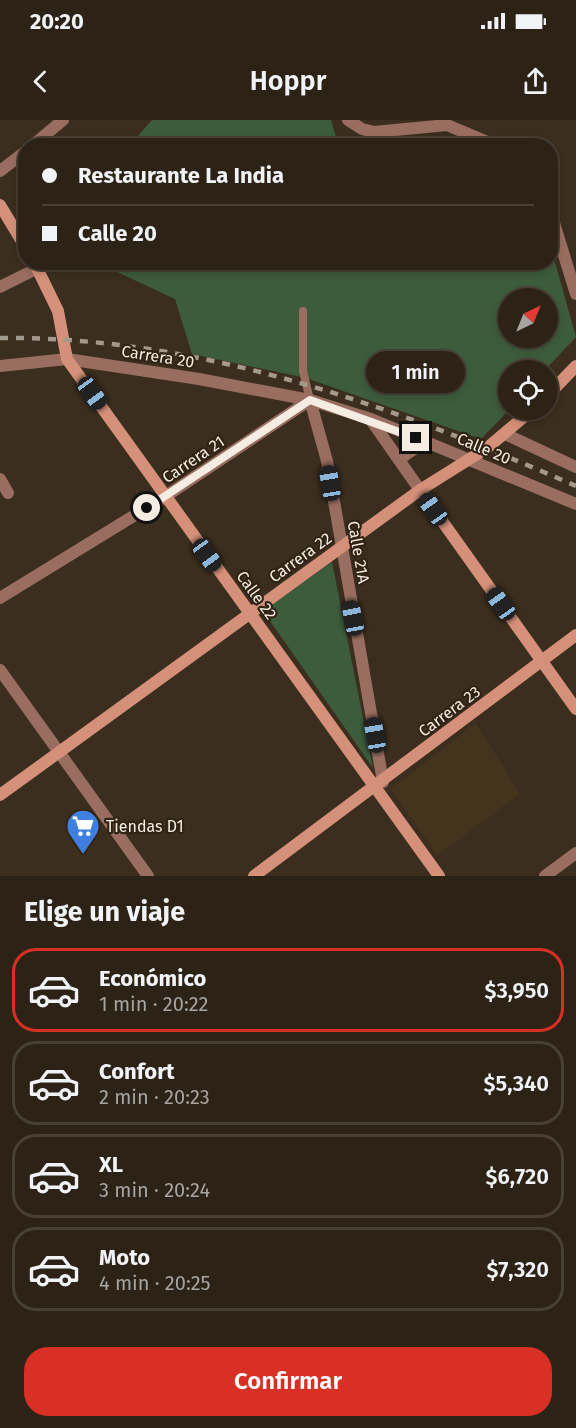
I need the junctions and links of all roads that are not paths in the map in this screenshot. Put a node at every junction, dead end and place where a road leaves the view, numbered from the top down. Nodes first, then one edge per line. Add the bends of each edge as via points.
1 (63, 120) edge
2 (348, 120) edge
3 (451, 123) edge
4 (42, 138) edge
5 (481, 138) edge
6 (18, 157) edge
7 (0, 171) edge
8 (0, 205) edge
9 (18, 235) edge
10 (558, 236) edge
11 (28, 270) edge
12 (38, 270) edge
13 (0, 287) edge
14 (576, 294) edge
15 (303, 311) dead end
16 (67, 359) junction
17 (0, 366) edge
18 (576, 366) edge
19 (558, 385) edge
20 (310, 400) junction
21 (371, 419) junction
22 (520, 420) edge
23 (504, 434) junction
24 (428, 442) junction
25 (469, 460) junction
26 (400, 461) junction
27 (576, 466) edge
28 (0, 478) edge
29 (420, 490) junction
30 (8, 493) dead end
31 (166, 496) junction
32 (576, 504) edge
33 (341, 548) junction
34 (0, 598) edge
35 (249, 613) junction
36 (576, 635) edge
37 (541, 661) junction
38 (0, 670) edge
39 (576, 709) edge
40 (58, 753) junction
41 (379, 785) junction
42 (0, 795) edge
43 (576, 853) edge
44 (148, 876) edge
45 (254, 876) edge
46 (439, 876) edge
47 (544, 876) edge

1 - 4 street
2 - 3 street via 362,129 388,132
3 - 5 street
6 - 7 street
8 - 9 street
10 - 14 street
11 - 13 street
12 - 16 street, Calle 22 via 58,311
15 - 20 lane via 303,371
16 - 17 street, Carrera 20
16 - 20 street, Carrera 20
16 - 31 street, Calle 22
18 - 19 street
20 - 21 street, Calle 20
20 - 31 street, Carrera 21
20 - 33 street, Calle 21A via 327,461
21 - 24 street, Calle 20
21 - 26 street
22 - 23 street, Carrera 22
23 - 25 street, Carrera 22
23 - 27 street
24 - 25 street, Calle 20
24 - 26 lane
25 - 29 street, Carrera 22
25 - 32 street, Calle 20
26 - 29 street
28 - 30 street
29 - 33 street, Carrera 22
29 - 37 street
31 - 34 street, Carrera 21
31 - 35 street, Calle 22
33 - 35 street, Carrera 22
33 - 41 street, Calle 21A
35 - 40 street, Carrera 22
35 - 41 street, Calle 22
36 - 37 street, Carrera 23
37 - 39 street
37 - 41 street, Carrera 23
38 - 40 street
40 - 42 street, Carrera 22
40 - 44 street
41 - 45 street, Carrera 23
41 - 46 street, Calle 22
43 - 47 street

